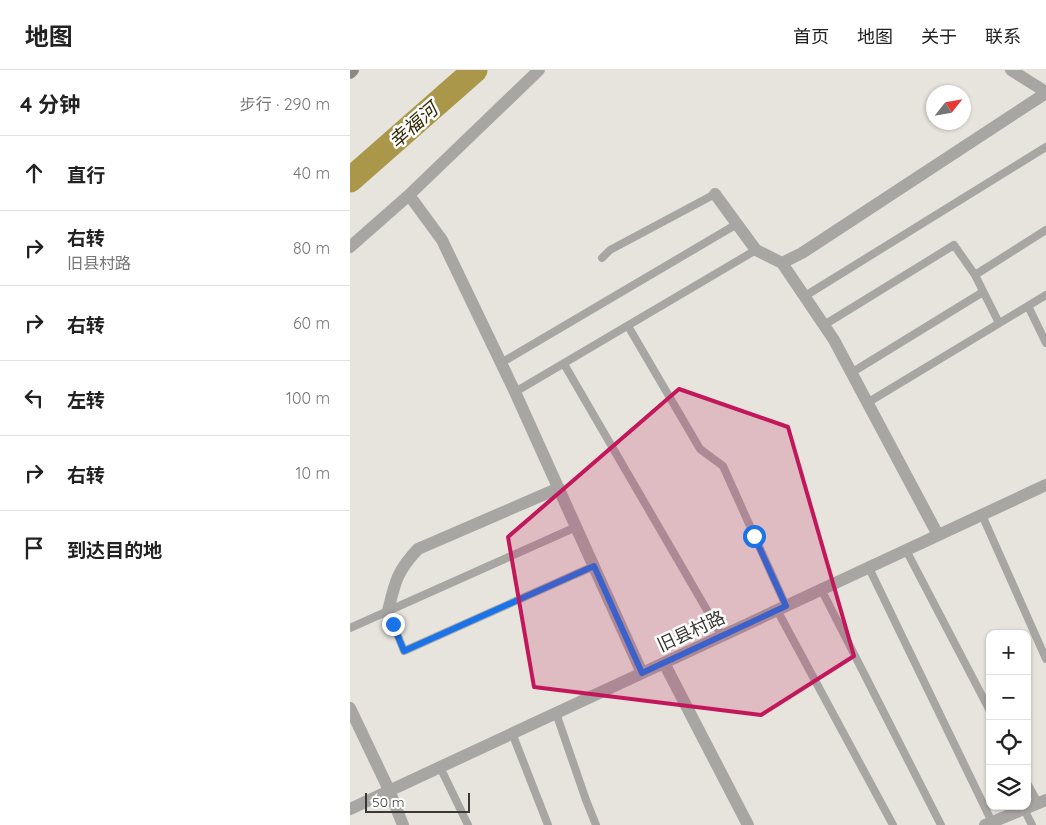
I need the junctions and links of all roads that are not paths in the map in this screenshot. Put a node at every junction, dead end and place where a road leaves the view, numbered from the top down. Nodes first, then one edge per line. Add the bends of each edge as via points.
1 (353, 70) edge
2 (539, 70) edge
3 (1011, 70) edge
4 (350, 73) edge
5 (1046, 93) edge
6 (1046, 147) edge
7 (715, 194) joint
8 (409, 196) junction
9 (737, 224) junction
10 (1046, 230) edge
11 (350, 248) edge
12 (756, 250) junction
13 (602, 258) dead end
14 (782, 263) junction
15 (975, 275) junction
16 (983, 292) junction
17 (1046, 295) edge
18 (804, 296) junction
19 (1028, 306) junction
20 (999, 323) junction
21 (824, 325) junction
22 (628, 326) junction
23 (1046, 343) edge
24 (501, 363) junction
25 (564, 364) junction
26 (851, 373) junction
27 (515, 392) junction
28 (867, 403) junction
29 (1046, 485) edge
30 (559, 488) junction
31 (982, 515) junction
32 (576, 527) junction
33 (938, 535) junction
34 (906, 550) junction
35 (594, 566) junction
36 (868, 568) junction
37 (822, 590) junction
38 (781, 608) junction
39 (388, 611) junction
40 (350, 628) edge
41 (722, 636) junction
42 (1046, 659) edge
43 (664, 662) junction
44 (642, 673) junction
45 (986, 703) edge
46 (350, 708) edge
47 (556, 713) junction
48 (512, 733) junction
49 (440, 767) junction
50 (1031, 788) edge
51 (389, 790) junction
52 (1042, 802) edge
53 (350, 809) edge
54 (1022, 810) edge
55 (1024, 810) edge
56 (988, 824) edge
57 (403, 825) edge
58 (468, 825) edge
59 (548, 825) edge
60 (596, 825) edge
61 (748, 825) edge
62 (893, 825) edge
63 (941, 825) edge
64 (1032, 825) edge

1 - 4 street
2 - 8 street
3 - 5 street
5 - 14 street
6 - 18 lane
7 - 9 street
7 - 13 lane via 610,250
8 - 11 street
8 - 24 street via 442,240
9 - 12 street
9 - 24 lane
10 - 15 lane
12 - 14 street
12 - 22 lane
14 - 18 street
15 - 16 lane
15 - 21 lane via 954,245
16 - 20 lane
16 - 26 lane
17 - 19 lane
18 - 21 street
19 - 20 lane
19 - 23 lane
20 - 28 lane
21 - 26 street
22 - 25 lane
22 - 38 lane via 700,449 723,466
24 - 27 street
25 - 27 lane
25 - 41 lane
26 - 28 street
27 - 30 street
28 - 33 street
29 - 31 street, 旧县村路
30 - 32 street
30 - 39 street via 418,550 404,563 396,577
31 - 33 street, 旧县村路
31 - 42 lane
32 - 35 street
32 - 39 lane
33 - 34 street, 旧县村路
34 - 36 street, 旧县村路
34 - 45 lane
35 - 39 lane via 404,651
35 - 44 street
36 - 37 street, 旧县村路
36 - 56 lane
37 - 38 street, 旧县村路
37 - 63 lane
38 - 41 street, 旧县村路
38 - 62 lane
39 - 40 lane
41 - 43 street, 旧县村路
43 - 44 street, 旧县村路
43 - 61 street
44 - 47 street, 旧县村路
46 - 51 street
47 - 48 street, 旧县村路
47 - 60 lane
48 - 49 street, 旧县村路
48 - 59 lane
49 - 51 street, 旧县村路
49 - 58 lane
50 - 52 lane
51 - 53 street, 旧县村路
51 - 57 street
54 - 56 street
55 - 64 lane

